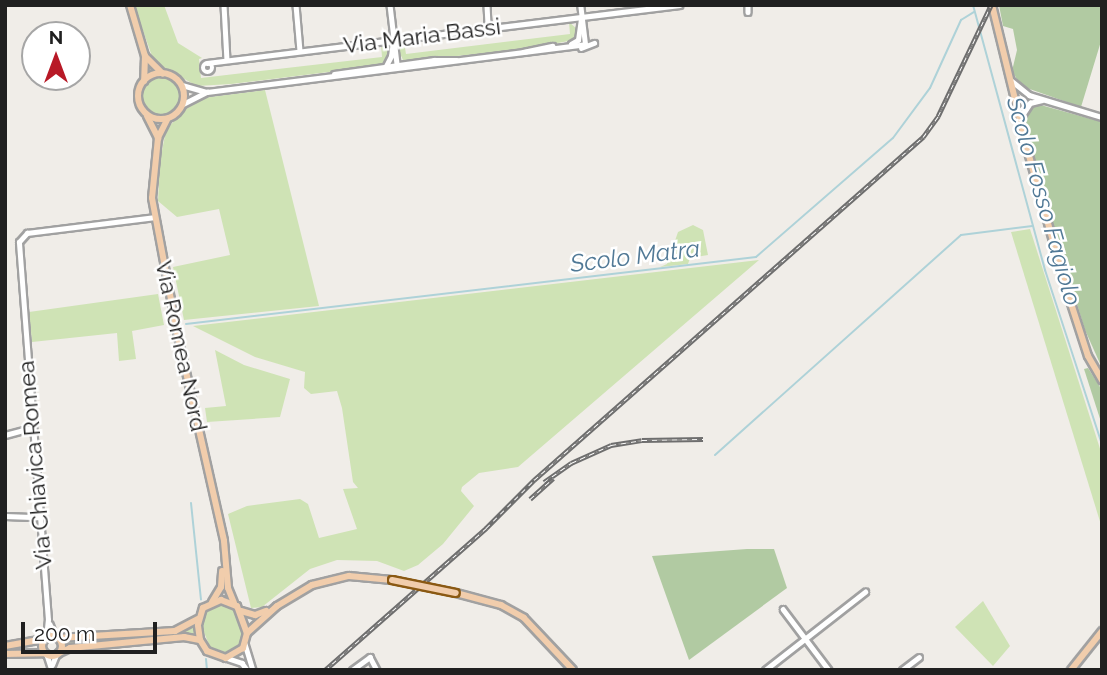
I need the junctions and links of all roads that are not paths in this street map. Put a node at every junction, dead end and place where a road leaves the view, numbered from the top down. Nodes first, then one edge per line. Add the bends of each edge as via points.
1 (130, 5) edge
2 (224, 5) edge
3 (296, 5) edge
4 (390, 5) edge
5 (487, 5) edge
6 (580, 5) edge
7 (677, 5) edge
8 (748, 5) edge
9 (992, 5) edge
10 (748, 12) dead end
11 (581, 18) junction
12 (488, 27) junction
13 (393, 40) junction
14 (300, 51) junction
15 (517, 54) junction
16 (395, 55) junction
17 (145, 56) junction
18 (228, 60) junction
19 (467, 60) junction
20 (207, 63) dead end
21 (405, 63) junction
22 (397, 64) junction
23 (436, 65) junction
24 (386, 66) junction
25 (163, 74) junction
26 (358, 74) junction
27 (1008, 74) junction
28 (326, 76) junction
29 (144, 81) junction
30 (182, 85) junction
31 (206, 92) junction
32 (1043, 100) junction
33 (183, 104) junction
34 (146, 114) junction
35 (1102, 117) edge
36 (167, 120) junction
37 (1020, 121) junction
38 (158, 138) junction
39 (155, 216) junction
40 (1092, 365) junction
41 (1102, 375) edge
42 (1102, 380) edge
43 (31, 428) junction
44 (5, 435) edge
45 (5, 516) edge
46 (38, 517) junction
47 (224, 552) junction
48 (865, 592) dead end
49 (212, 602) junction
50 (234, 603) junction
51 (277, 606) junction
52 (783, 609) dead end
53 (241, 611) junction
54 (198, 619) junction
55 (48, 620) junction
56 (1102, 632) edge
57 (247, 633) junction
58 (56, 638) junction
59 (45, 639) junction
60 (806, 639) junction
61 (200, 640) junction
62 (245, 643) junction
63 (5, 646) edge
64 (5, 654) edge
65 (46, 654) junction
66 (58, 654) junction
67 (919, 657) dead end
68 (226, 658) junction
69 (52, 668) edge
70 (247, 670) edge
71 (253, 670) edge
72 (352, 670) edge
73 (377, 670) edge
74 (573, 670) edge
75 (765, 670) edge
76 (829, 670) edge
77 (902, 670) edge
78 (1071, 670) edge

1 - 17 main road
2 - 18 street
3 - 14 street
4 - 13 street
5 - 12 street
6 - 11 street
7 - 11 street, Via Maria Bassi
8 - 10 street
9 - 27 main road
11 - 12 street, Via Maria Bassi
11 - 15 street via 576,42
11 - 15 street via 586,38 594,43 591,46
12 - 13 street, Via Maria Bassi
13 - 14 street, Via Maria Bassi
13 - 16 street
14 - 18 street, Via Maria Bassi
15 - 19 street
16 - 21 street
16 - 22 street
16 - 24 street
17 - 25 main road
17 - 29 main road
18 - 20 street, Via Maria Bassi
19 - 21 street
19 - 23 street
21 - 22 street
22 - 23 street
22 - 24 street
22 - 26 street
23 - 26 street
24 - 28 street
25 - 29 main road
25 - 30 main road
26 - 28 street
27 - 32 street via 1021,91
27 - 37 main road
28 - 31 street
29 - 34 main road via 139,100
30 - 31 street
30 - 33 main road
31 - 33 street
32 - 35 street
32 - 37 street via 1030,103
33 - 36 main road
34 - 36 main road
34 - 38 main road
36 - 38 main road, Via Romea Nord
37 - 40 main road
38 - 39 main road, Via Romea Nord via 152,198
39 - 43 street, Via Chiavica Romea via 21,237 18,250
39 - 47 main road, Via Romea Nord
40 - 41 street
40 - 42 main road
43 - 44 street
43 - 46 street, Via Chiavica Romea
45 - 46 street
46 - 55 street, Via Chiavica Romea
47 - 49 main road, Via Romea Nord via 221,587
47 - 50 main road, Via Romea Nord
48 - 60 street
49 - 50 main road
49 - 54 main road
50 - 53 main road
51 - 53 main road via 259,615
51 - 57 main road
51 - 74 main road, bridge via 324,580 364,576 456,593 501,605 524,618
52 - 60 street
53 - 57 main road
54 - 58 main road via 175,631
54 - 61 main road
55 - 58 street, Via Chiavica Romea
55 - 59 street, Via Chiavica Romea
56 - 78 main road
57 - 62 main road
58 - 59 main road
58 - 66 main road via 62,646
59 - 63 main road
59 - 65 main road
60 - 75 street
60 - 76 street
61 - 66 main road via 184,637 70,648
61 - 68 main road via 211,655
62 - 68 main road
62 - 71 street
64 - 65 main road
65 - 66 main road
65 - 69 street
66 - 69 street
67 - 77 street
68 - 70 street
72 - 73 street via 370,657

